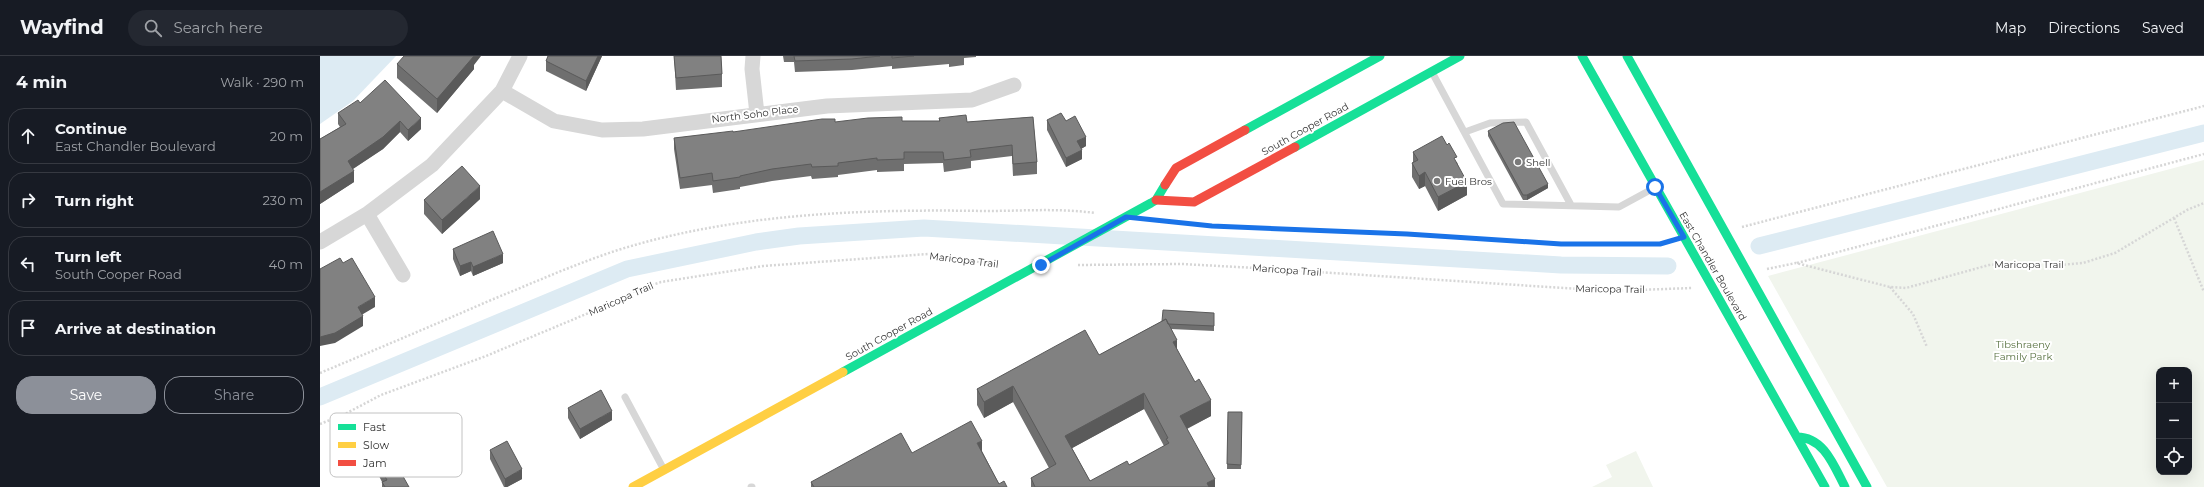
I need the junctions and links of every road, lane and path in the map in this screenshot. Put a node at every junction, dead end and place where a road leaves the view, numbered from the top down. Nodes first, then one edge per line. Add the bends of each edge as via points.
1 (520, 56) edge
2 (753, 56) edge
3 (1380, 56) edge
4 (1460, 56) edge
5 (1582, 56) edge
6 (1627, 56) edge
7 (1432, 72) junction
8 (1014, 86) dead end
9 (502, 91) junction
10 (2204, 106) edge
11 (757, 114) junction
12 (1465, 132) junction
13 (2204, 154) edge
14 (1655, 187) junction
15 (1156, 200) junction
16 (2204, 203) edge
17 (1571, 205) junction
18 (1097, 213) dead end
19 (367, 214) junction
20 (1126, 217) junction
21 (2174, 218) junction
22 (1749, 227) dead end
23 (1684, 237) junction
24 (320, 242) edge
25 (1796, 263) junction
26 (1006, 265) dead end
27 (1072, 265) dead end
28 (1773, 267) dead end
29 (403, 275) dead end
30 (1890, 287) junction
31 (1685, 289) dead end
32 (2204, 292) edge
33 (1927, 347) dead end
34 (320, 373) edge
35 (625, 397) dead end
36 (347, 413) edge
37 (330, 420) edge
38 (320, 424) edge
39 (1797, 437) junction
40 (664, 470) junction
41 (633, 487) edge
42 (1825, 487) edge
43 (1845, 487) edge
44 (1867, 487) edge

1 - 9 street
2 - 11 street
3 - 15 main road, South Cooper Road via 1176,168
4 - 7 main road, South Cooper Road
5 - 14 main road, East Chandler Boulevard
6 - 44 main road
7 - 12 lane
7 - 15 main road, South Cooper Road via 1194,202
8 - 11 street, North Soho Place via 972,100 827,106
9 - 11 street, North Soho Place via 554,121 602,130 643,129
9 - 19 street via 432,165
10 - 22 path
12 - 17 lane via 1503,204
12 - 17 lane via 1490,123 1526,122
13 - 25 path
14 - 17 lane via 1619,207
14 - 23 main road, East Chandler Boulevard
15 - 20 main road, South Cooper Road
16 - 21 path, Maricopa Trail
18 - 34 path via 1068,209 832,213 750,221 671,235 569,267
19 - 24 street
19 - 29 street
20 - 23 path via 1212,226 1407,234 1561,244 1660,244
20 - 40 main road, South Cooper Road
21 - 30 path, Maricopa Trail via 2115,253 2083,263 2048,266 2010,263 1989,265 1906,288
21 - 32 path
23 - 39 main road, East Chandler Boulevard
25 - 28 path, Maricopa Trail
25 - 30 path, Maricopa Trail
26 - 36 path, Maricopa Trail via 928,254 763,266 661,282 636,290 591,312 486,356 381,395
27 - 31 path, Maricopa Trail via 1182,264 1610,292
30 - 33 path via 1913,314
35 - 40 lane
37 - 38 path, Maricopa Trail
39 - 42 main road, East Chandler Boulevard
39 - 43 main road via 1804,435 1815,440 1824,450
40 - 41 main road, South Cooper Road

